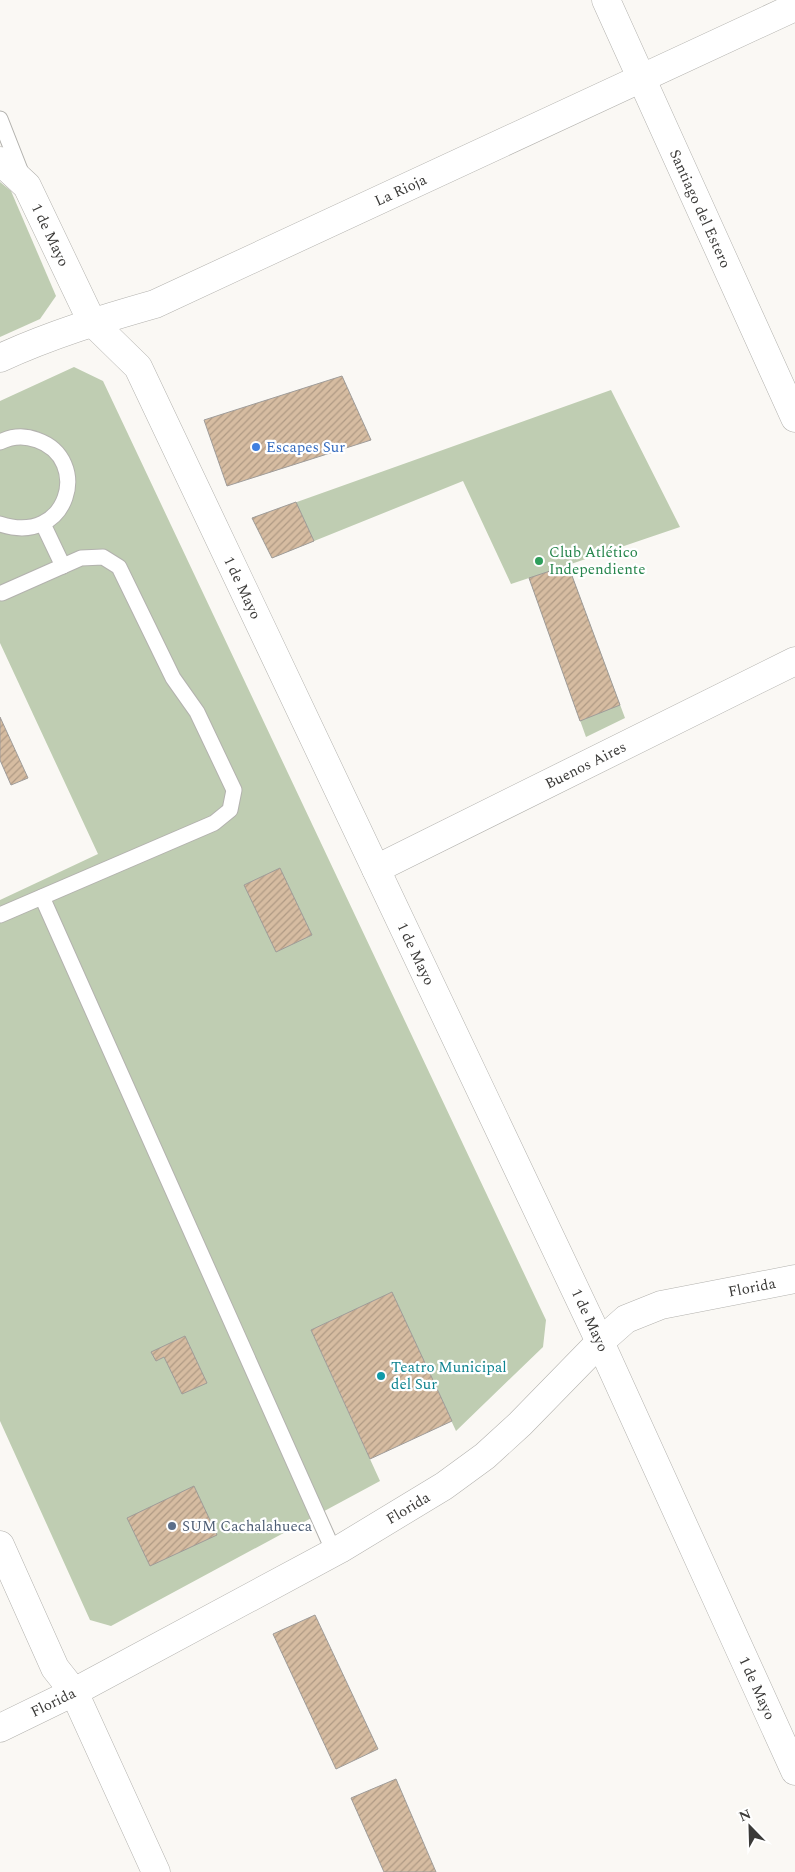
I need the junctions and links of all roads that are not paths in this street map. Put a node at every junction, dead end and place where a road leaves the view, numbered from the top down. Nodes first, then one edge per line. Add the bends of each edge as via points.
1 (606, 0) edge
2 (795, 7) edge
3 (642, 78) junction
4 (0, 119) edge
5 (0, 161) edge
6 (26, 186) junction
7 (92, 322) junction
8 (0, 358) edge
9 (795, 418) edge
10 (1, 440) edge
11 (0, 524) edge
12 (42, 524) junction
13 (63, 566) junction
14 (2, 593) dead end
15 (795, 661) edge
16 (376, 869) junction
17 (42, 897) junction
18 (0, 915) edge
19 (795, 1279) edge
20 (600, 1342) junction
21 (0, 1545) edge
22 (334, 1552) junction
23 (74, 1692) junction
24 (0, 1728) edge
25 (795, 1771) edge
26 (156, 1872) edge

1 - 3 street, Santiago del Estero
2 - 3 street, La Rioja
3 - 7 street, La Rioja via 155,304
3 - 9 street, Santiago del Estero
4 - 6 lane
5 - 6 street, 1 de Mayo
6 - 7 street, 1 de Mayo
7 - 8 street, La Rioja
7 - 16 street, 1 de Mayo via 138,366
10 - 12 lane via 30,437 55,450 63,462 68,476 63,504
11 - 12 lane via 14,529 29,529
12 - 13 lane
13 - 14 lane
13 - 17 lane via 81,558 103,558 119,567 173,678 198,712 234,790 230,810 214,823
15 - 16 street, Buenos Aires
16 - 20 street, 1 de Mayo
17 - 18 lane
17 - 22 lane
19 - 20 street, Florida via 661,1304 626,1320
20 - 22 street, Florida via 485,1456 444,1486
20 - 25 street, 1 de Mayo
21 - 23 street via 56,1668
22 - 23 street, Florida
23 - 24 street, Florida
23 - 26 street

